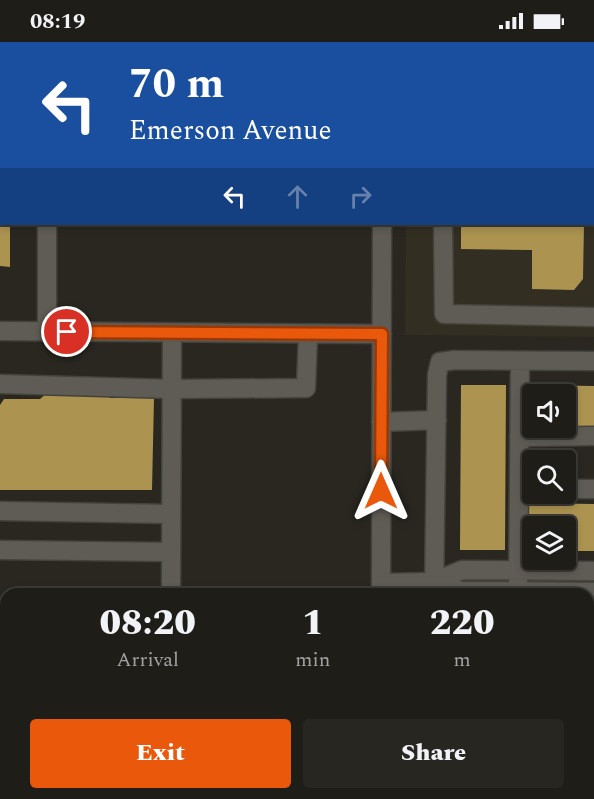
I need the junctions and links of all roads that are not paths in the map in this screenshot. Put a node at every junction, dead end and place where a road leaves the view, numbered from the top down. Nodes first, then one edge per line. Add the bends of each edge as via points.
1 (47, 225) edge
2 (382, 225) edge
3 (443, 225) edge
4 (594, 317) edge
5 (0, 331) edge
6 (47, 332) junction
7 (172, 333) junction
8 (308, 333) junction
9 (382, 334) junction
10 (520, 361) junction
11 (594, 361) edge
12 (0, 384) edge
13 (172, 389) junction
14 (436, 420) junction
15 (381, 422) junction
16 (594, 436) edge
17 (519, 437) junction
18 (522, 459) edge
19 (576, 489) edge
20 (594, 489) edge
21 (524, 504) edge
22 (0, 512) edge
23 (171, 513) junction
24 (0, 550) edge
25 (171, 552) junction
26 (518, 570) junction
27 (594, 571) edge
28 (171, 588) edge
29 (381, 588) edge
30 (434, 588) edge
31 (518, 588) edge

1 - 6 street
2 - 9 street
3 - 4 street via 444,314
5 - 6 street
6 - 7 street
7 - 8 street
7 - 13 street
8 - 9 street
8 - 13 street via 306,388
9 - 15 street
10 - 11 street
10 - 14 street via 440,362 436,375
10 - 17 street
12 - 13 street
13 - 23 street
14 - 15 street
14 - 30 street
15 - 29 street
16 - 17 street
17 - 18 street
19 - 20 street
21 - 26 street
22 - 23 street
23 - 25 street
24 - 25 street
25 - 28 street
26 - 27 street
26 - 30 street via 462,570
26 - 31 street

